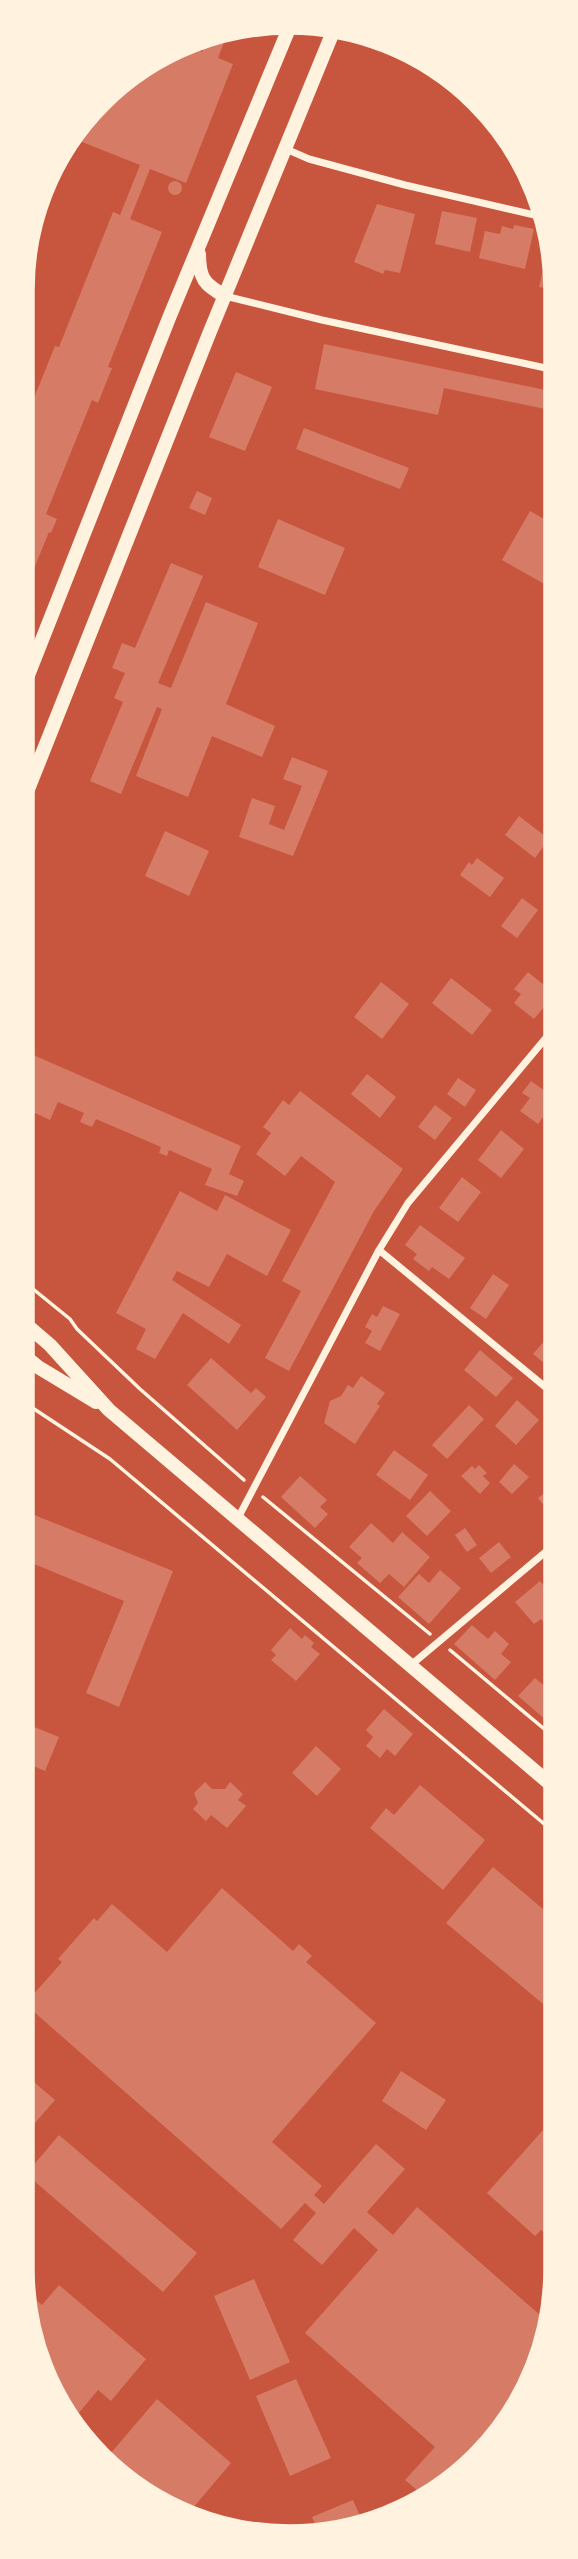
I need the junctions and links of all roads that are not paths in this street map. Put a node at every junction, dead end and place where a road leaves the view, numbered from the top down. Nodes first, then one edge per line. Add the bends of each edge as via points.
1 (287, 33) edge
2 (331, 37) edge
3 (285, 149) junction
4 (533, 215) edge
5 (199, 247) junction
6 (225, 296) junction
7 (545, 368) edge
8 (33, 663) edge
9 (33, 778) edge
10 (545, 1039) edge
11 (379, 1250) junction
12 (33, 1330) edge
13 (33, 1363) edge
14 (545, 1387) edge
15 (109, 1410) junction
16 (236, 1520) junction
17 (545, 1552) edge
18 (410, 1666) junction
19 (545, 1780) edge

1 - 5 main road
2 - 3 main road
3 - 4 street via 405,185
3 - 6 main road
5 - 6 main road via 199,269 207,286
5 - 8 main road
6 - 7 street
6 - 9 main road
10 - 11 street via 408,1203
11 - 14 street
11 - 16 street
12 - 15 main road
13 - 15 main road
15 - 16 main road
16 - 18 main road
17 - 18 street
18 - 19 main road

